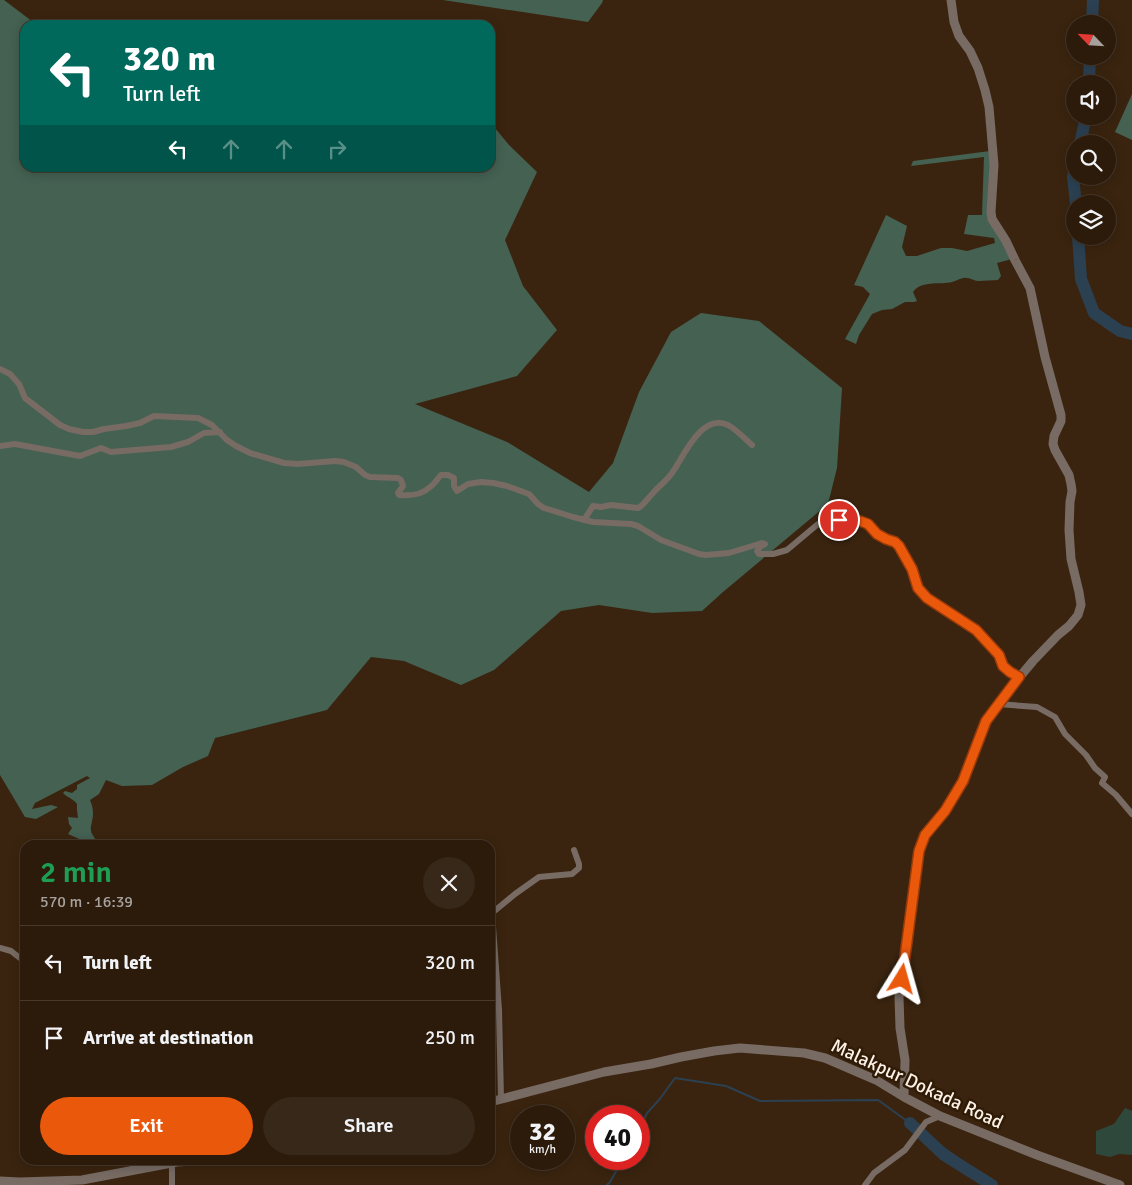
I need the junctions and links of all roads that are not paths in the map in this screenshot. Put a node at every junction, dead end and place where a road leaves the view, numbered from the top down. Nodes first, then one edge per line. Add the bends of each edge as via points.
1 (951, 0) edge
2 (0, 370) edge
3 (220, 432) junction
4 (752, 445) dead end
5 (0, 446) edge
6 (584, 520) junction
7 (1019, 677) junction
8 (998, 704) junction
9 (1132, 814) edge
10 (574, 850) dead end
11 (495, 911) edge
12 (0, 948) edge
13 (20, 958) edge
14 (495, 962) edge
15 (904, 1097) junction
16 (501, 1099) junction
17 (495, 1101) edge
18 (921, 1106) junction
19 (940, 1116) junction
20 (926, 1122) junction
21 (160, 1165) edge
22 (175, 1165) edge
23 (0, 1181) edge
24 (172, 1185) edge
25 (865, 1185) edge
26 (1120, 1185) edge

1 - 7 street via 954,22 978,68 989,107 994,165 992,219 1030,288 1061,415 1053,444 1072,484 1071,559 1081,605 1069,626
2 - 3 street via 10,374 19,384 25,398 69,429 93,432 154,416 198,418
3 - 5 street via 204,433 171,447 111,452 101,448 80,456 15,444
3 - 6 street via 236,446 276,461 298,464 335,460 356,466 370,477 398,478 403,486 399,495 418,494 430,488 441,475 448,475 454,478 457,491 468,484 493,482 529,494 544,508
4 - 6 street via 727,425 711,424 702,430 669,477 640,507 593,506
6 - 7 street via 638,526 661,540 706,555 729,553 762,543 765,544 757,551 759,554 772,554 787,550 827,519 860,521 895,542 912,569 918,588 927,598 976,630 999,655 1003,666
7 - 8 street
8 - 9 street via 1036,707 1055,718 1065,734 1105,777 1102,783
8 - 15 street via 986,721 963,781 945,811 925,835 919,851 899,997 905,1060
10 - 11 street via 579,864 572,874 540,877
12 - 13 street via 11,950
14 - 16 street
15 - 16 street, Malakpur Dokada Road via 876,1080 826,1058 740,1048 604,1072
15 - 18 street, Malakpur Dokada Road
16 - 17 street, Malakpur Dokada Road
18 - 19 street, Malakpur Dokada Road
18 - 20 street
19 - 20 street
19 - 26 street, Malakpur Dokada Road
20 - 25 street via 904,1150 874,1173
21 - 23 street via 82,1180
22 - 24 street

